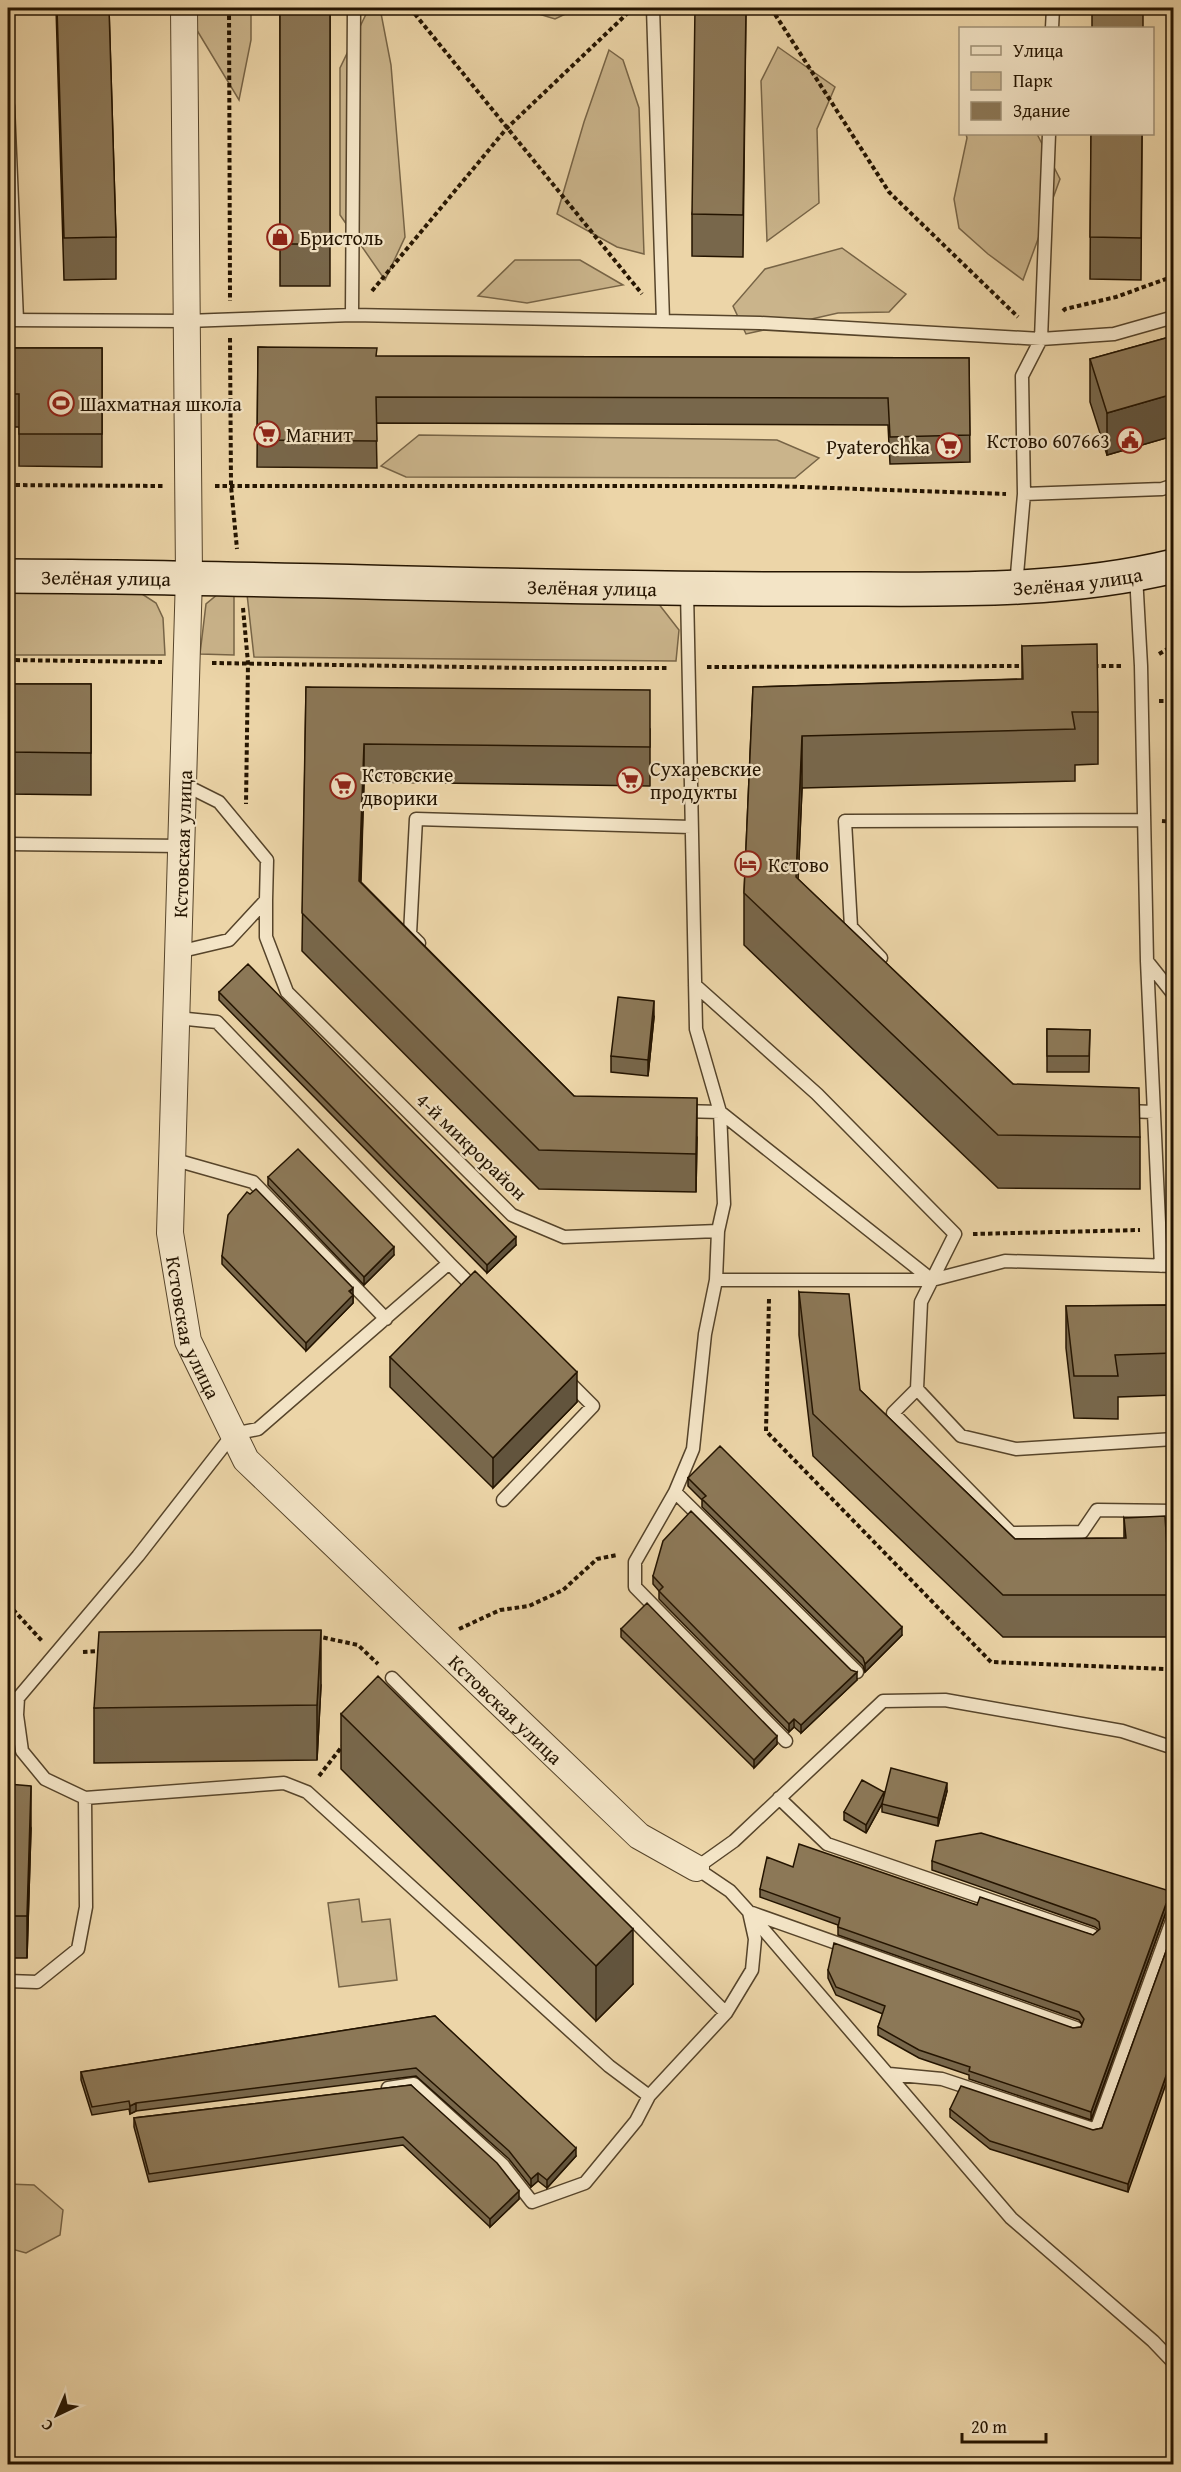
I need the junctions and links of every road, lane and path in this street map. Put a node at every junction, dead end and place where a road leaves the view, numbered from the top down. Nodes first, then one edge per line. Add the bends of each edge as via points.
1 (184, 8) edge
2 (354, 8) edge
3 (410, 8) edge
4 (634, 8) edge
5 (653, 8) edge
6 (771, 8) edge
7 (1053, 8) edge
8 (1052, 27) edge
9 (8, 106) edge
10 (507, 128) junction
11 (1049, 135) edge
12 (1173, 276) edge
13 (352, 315) junction
14 (1173, 316) edge
15 (12, 320) edge
16 (187, 321) junction
17 (663, 321) junction
18 (1041, 339) junction
19 (8, 485) edge
20 (1173, 485) edge
21 (188, 486) junction
22 (1024, 494) junction
23 (1173, 566) edge
24 (1136, 575) junction
25 (8, 576) edge
26 (189, 576) junction
27 (1016, 588) junction
28 (687, 589) junction
29 (1173, 645) edge
30 (8, 660) edge
31 (187, 662) junction
32 (248, 663) junction
33 (1034, 666) edge
34 (1094, 666) edge
35 (1141, 666) junction
36 (688, 668) junction
37 (183, 784) junction
38 (1144, 820) junction
39 (691, 827) junction
40 (246, 834) junction
41 (8, 844) edge
42 (182, 846) junction
43 (266, 900) junction
44 (427, 951) edge
45 (178, 952) junction
46 (1147, 961) junction
47 (890, 968) edge
48 (695, 985) junction
49 (1173, 995) edge
50 (177, 1018) junction
51 (664, 1111) edge
52 (1108, 1111) edge
53 (720, 1112) junction
54 (1154, 1112) junction
55 (172, 1159) junction
56 (1160, 1229) junction
57 (718, 1231) junction
58 (955, 1234) junction
59 (450, 1263) junction
60 (1167, 1266) edge
61 (932, 1280) junction
62 (716, 1281) junction
63 (769, 1281) junction
64 (483, 1297) edge
65 (386, 1319) junction
66 (559, 1372) edge
67 (917, 1389) junction
68 (233, 1434) junction
69 (1173, 1439) edge
70 (675, 1492) junction
71 (503, 1500) dead end
72 (1173, 1511) edge
73 (642, 1549) junction
74 (8, 1604) edge
75 (315, 1636) edge
76 (433, 1640) junction
77 (114, 1650) edge
78 (55, 1654) junction
79 (1166, 1669) dead end
80 (857, 1672) edge
81 (392, 1678) joint
82 (13, 1698) edge
83 (8, 1709) edge
84 (350, 1735) edge
85 (786, 1741) dead end
86 (1173, 1748) edge
87 (307, 1792) junction
88 (85, 1798) junction
89 (779, 1798) junction
90 (696, 1868) junction
91 (749, 1912) junction
92 (1173, 1915) edge
93 (1092, 1935) edge
94 (8, 1981) edge
95 (726, 2013) junction
96 (1076, 2028) edge
97 (889, 2074) junction
98 (379, 2089) edge
99 (649, 2096) junction
100 (1173, 2363) edge

1 - 16 street, Кстовская улица
2 - 13 lane
3 - 10 path
4 - 10 path
5 - 17 lane
6 - 18 path via 889,192
7 - 8 lane
9 - 15 lane
10 - 13 path
10 - 17 path
11 - 18 lane
12 - 18 path via 1116,297 1065,309
13 - 16 lane
13 - 17 lane
14 - 18 lane via 1114,334
15 - 16 lane
16 - 21 street, Кстовская улица
17 - 18 lane
18 - 22 lane via 1022,376
19 - 21 path
20 - 22 lane via 1162,489
21 - 22 path via 773,486
21 - 26 street, Кстовская улица
22 - 27 lane
23 - 24 main road, Зелёная улица
24 - 27 main road, Зелёная улица
24 - 35 lane
25 - 26 main road, Зелёная улица
26 - 28 main road, Зелёная улица
26 - 31 street, Кстовская улица
27 - 28 main road, Зелёная улица
28 - 36 lane
29 - 35 path
30 - 31 path
31 - 32 path
31 - 37 street, Кстовская улица
32 - 36 path
32 - 40 path
33 - 36 path
34 - 35 path
35 - 38 lane
36 - 39 lane
37 - 40 lane, 4-й микрорайон via 219,802
37 - 42 street, Кстовская улица
38 - 46 lane
38 - 47 lane via 845,821 851,927
39 - 44 lane via 416,819 410,934
39 - 48 lane
40 - 43 lane, 4-й микрорайон via 267,860
41 - 42 lane
42 - 45 street, Кстовская улица
43 - 45 lane via 229,940
43 - 57 lane, 4-й микрорайон via 266,937 287,992 512,1215 564,1237
45 - 50 street, Кстовская улица
46 - 49 lane
46 - 54 lane
48 - 53 lane via 696,1029
48 - 58 lane via 817,1094
50 - 55 street, Кстовская улица
50 - 59 lane via 217,1022
51 - 53 lane
52 - 54 lane
53 - 57 lane via 724,1204
53 - 61 lane
54 - 56 lane
55 - 65 lane via 253,1182
55 - 68 street, Кстовская улица via 170,1233 188,1341
56 - 58 path
56 - 60 lane
57 - 62 lane
58 - 61 lane
59 - 64 lane
59 - 65 lane
60 - 61 lane via 1005,1260
61 - 63 lane
61 - 67 lane via 921,1302
62 - 63 lane
62 - 70 lane via 705,1334 693,1449
63 - 79 path via 766,1431 991,1662
65 - 68 lane via 258,1428
66 - 71 lane via 593,1406
67 - 69 lane via 961,1436 1016,1449
67 - 72 lane via 893,1413 1011,1533 1082,1532 1097,1510
68 - 76 street, Кстовская улица via 246,1460
68 - 78 lane
70 - 73 lane
70 - 80 lane
73 - 76 path via 597,1558 563,1590 529,1606 500,1610
73 - 85 lane via 635,1562 635,1587
74 - 78 path
75 - 81 path via 358,1645
76 - 90 street, Кстовская улица via 639,1836
77 - 78 path
78 - 82 lane
81 - 95 lane
82 - 83 lane
82 - 88 lane via 22,1751 45,1779
84 - 87 path
86 - 89 lane via 1122,1731 945,1700 883,1701
87 - 88 lane via 284,1783
87 - 99 lane via 609,2066
88 - 94 lane via 86,1907 78,1949 37,1982
89 - 90 lane via 734,1841
89 - 93 lane via 827,1844
90 - 91 lane via 730,1891
91 - 95 lane via 755,1939 752,1970
91 - 96 lane
91 - 97 lane
92 - 97 lane via 1096,2130 942,2079
95 - 99 lane
97 - 100 lane via 1011,2218 1153,2341
98 - 99 lane via 414,2084 503,2165 532,2202 585,2183 636,2121

